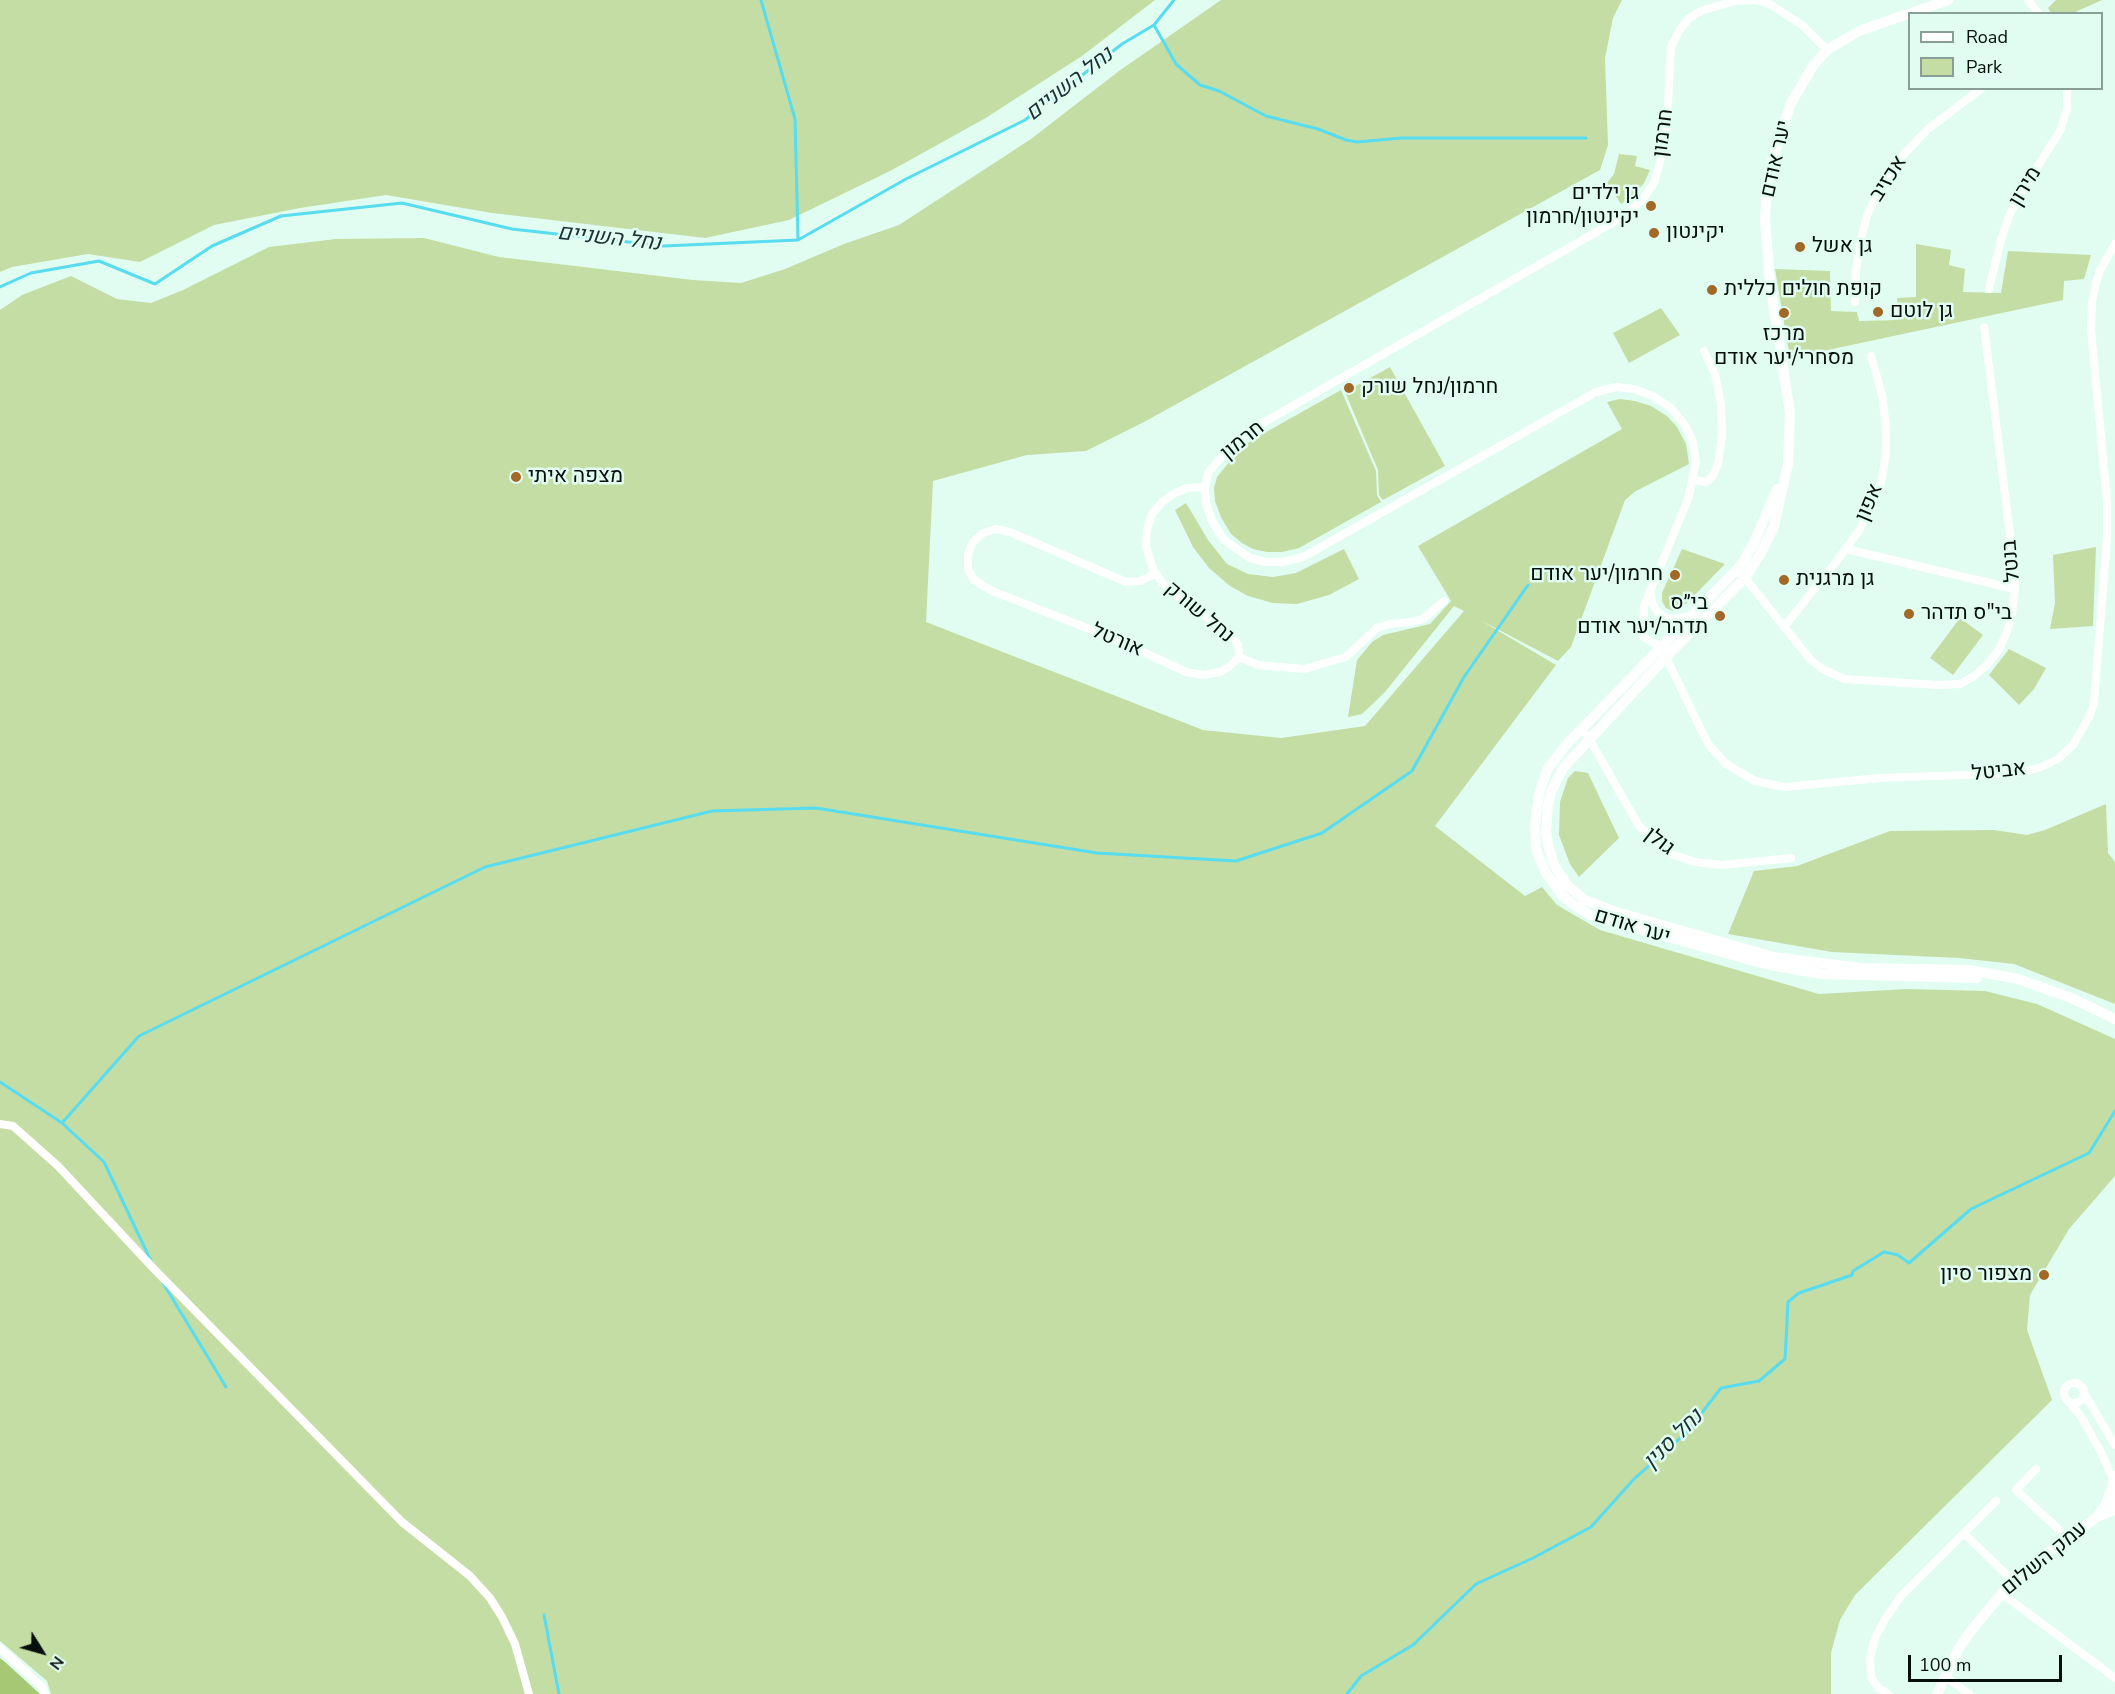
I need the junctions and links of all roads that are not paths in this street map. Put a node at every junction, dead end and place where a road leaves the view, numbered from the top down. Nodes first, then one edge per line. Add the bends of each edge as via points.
1 (1948, 0) edge
2 (2028, 0) edge
3 (1936, 3) edge
4 (1911, 12) edge
5 (2037, 12) edge
6 (1908, 13) edge
7 (1827, 50) junction
8 (1979, 90) edge
9 (2067, 90) edge
10 (2115, 244) edge
11 (1989, 289) dead end
12 (1855, 302) dead end
13 (1984, 327) dead end
14 (1704, 351) dead end
15 (1871, 356) dead end
16 (1788, 464) junction
17 (1693, 480) junction
18 (1205, 487) junction
19 (1846, 549) junction
20 (1736, 570) junction
21 (1155, 573) junction
22 (1745, 578) junction
23 (2014, 589) junction
24 (1651, 590) junction
25 (1444, 601) dead end
26 (1692, 615) junction
27 (1784, 627) junction
28 (1664, 652) junction
29 (1239, 657) junction
30 (1583, 728) junction
31 (1589, 739) junction
32 (1791, 858) dead end
33 (2115, 1019) edge
34 (2115, 1025) edge
35 (0, 1124) edge
36 (2084, 1394) junction
37 (2067, 1400) junction
38 (2115, 1445) edge
39 (2036, 1469) dead end
40 (2114, 1477) edge
41 (2113, 1496) edge
42 (1996, 1501) dead end
43 (2115, 1510) edge
44 (2097, 1516) junction
45 (1964, 1533) junction
46 (2068, 1539) junction
47 (2013, 1581) junction
48 (2001, 1593) junction
49 (0, 1648) edge
50 (1945, 1676) junction
51 (2115, 1678) edge
52 (45, 1694) edge
53 (529, 1694) edge
54 (1888, 1694) edge
55 (1937, 1694) edge
56 (1969, 1694) edge

1 - 3 street, יער אודם
2 - 5 street
3 - 4 street, יער אודם
6 - 7 street, יער אודם via 1859,31
7 - 16 street, יער אודם via 1791,103 1767,185 1770,284 1790,413
7 - 18 street, חרמון via 1802,25 1768,3 1736,1 1689,18 1671,47 1666,141 1654,183 1643,200 1626,215 1247,432 1219,458 1208,473
8 - 12 street, אכזיב via 1928,129 1891,168 1867,215 1856,270
9 - 11 street, מירון via 2067,109 2060,131 2010,214
10 - 28 street, אביטל via 2096,283 2092,320 2107,502 2096,687 2090,715 2066,752 2020,774 1879,778 1798,787 1769,785 1738,772 1715,754
13 - 23 street, בנטל
14 - 17 street via 1715,374 1722,404 1722,435 1713,475 1707,482
15 - 19 street, אפון via 1882,395 1886,454 1871,508
16 - 20 street, יער אודם via 1754,543
16 - 22 street, יער אודם via 1774,526
17 - 18 street via 1693,442 1671,408 1653,396 1616,387 1596,392 1302,557 1283,562 1250,558 1224,540 1212,521
17 - 24 street
18 - 21 street, נחל שורק via 1174,493 1152,514 1146,546
19 - 23 street
19 - 27 street, אפון
20 - 22 street, בנטל
20 - 26 street, יער אודם
21 - 29 street, נחל שורק via 1180,599 1233,637
21 - 29 street, אורטל via 1141,581 1126,582 996,529 983,533 968,554 968,569 974,580 992,591 1186,672 1220,672
22 - 27 street, בנטל
22 - 28 street, יער אודם
23 - 27 street, בנטל via 2012,615 1999,649 1987,665 1960,684 1844,679 1822,669
24 - 26 street via 1652,603 1665,618
24 - 28 street via 1644,606 1643,637
25 - 29 street, נחל שורק via 1423,619 1377,628 1347,657 1304,669 1258,665
26 - 28 street, יער אודם
28 - 30 street, יער אודם
28 - 31 street, יער אודם
30 - 31 street, גולן
30 - 34 street, יער אודם via 1547,770 1534,824 1536,849 1546,873 1562,895 1580,910 1688,943 1798,970 1844,975 1971,977 2019,985
31 - 32 street, גולן via 1639,826 1671,854 1722,865
31 - 33 street, יער אודם via 1556,780 1547,819 1548,845 1555,867 1568,886 1585,900 1774,957 1861,968 1969,970 2019,979
35 - 53 street via 13,1126 58,1166 402,1522 470,1576 502,1617 515,1644
36 - 37 street via 2077,1402
36 - 37 street via 2080,1384 2070,1383 2064,1390
36 - 38 street
37 - 40 street via 2080,1415
39 - 46 street via 2016,1490
40 - 41 street, עמק השלום
41 - 44 street, עמק השלום
42 - 45 street
43 - 44 street, עמק השלום
44 - 46 street, עמק השלום
45 - 47 street
45 - 54 street via 1901,1596 1875,1638 1871,1677
46 - 47 street, עמק השלום
47 - 48 street, עמק השלום
48 - 50 street, עמק השלום via 1959,1648
48 - 51 street
49 - 52 street
50 - 55 street, עמק השלום
50 - 56 street

